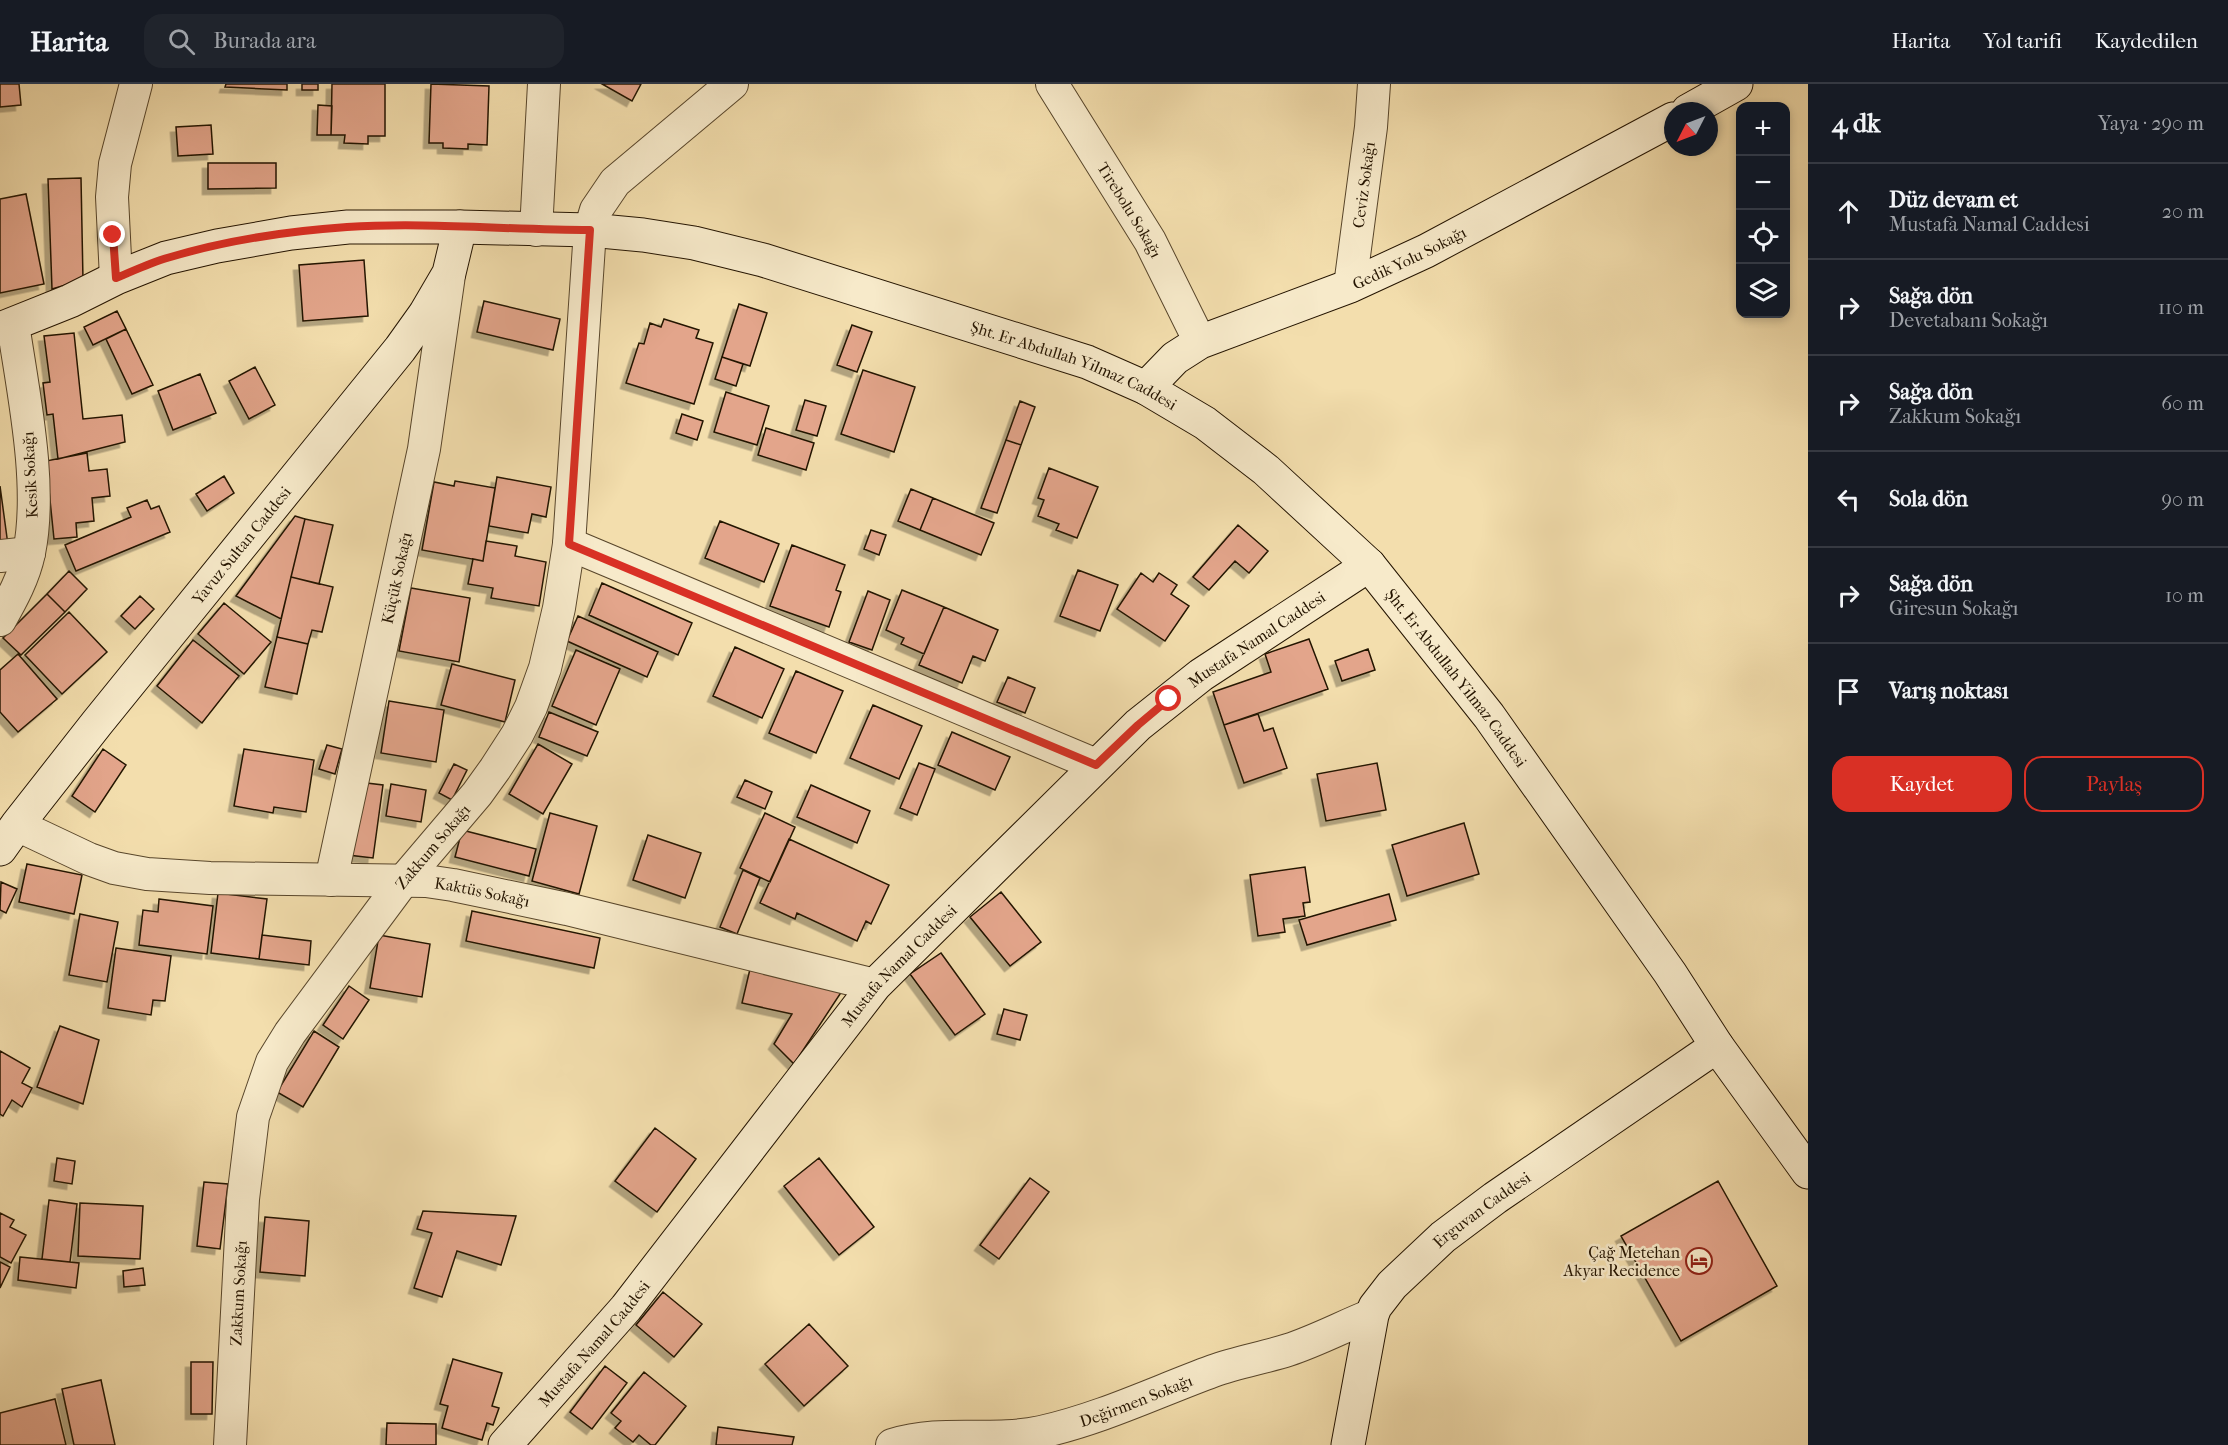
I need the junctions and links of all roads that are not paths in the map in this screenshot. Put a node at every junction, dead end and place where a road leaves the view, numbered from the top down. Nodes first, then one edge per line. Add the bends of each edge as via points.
1 (136, 84) edge
2 (544, 84) edge
3 (732, 84) edge
4 (1052, 84) edge
5 (1374, 84) edge
6 (1737, 84) edge
7 (1704, 102) edge
8 (1664, 124) edge
9 (460, 227) junction
10 (536, 230) junction
11 (590, 230) junction
12 (449, 273) junction
13 (116, 278) junction
14 (1350, 286) junction
15 (6, 326) edge
16 (1200, 342) junction
17 (1146, 388) junction
18 (569, 544) junction
19 (15, 555) edge
20 (1369, 565) junction
21 (0, 620) edge
22 (1096, 765) junction
23 (8, 837) edge
24 (331, 880) junction
25 (403, 881) junction
26 (874, 985) junction
27 (1717, 1046) junction
28 (1808, 1172) edge
29 (1372, 1315) junction
30 (230, 1445) edge
31 (505, 1445) edge
32 (892, 1445) edge
33 (1348, 1445) edge

1 - 13 street via 115,164 112,197
2 - 10 street
3 - 11 street, Zakkum Sokağı via 615,182 596,210
4 - 16 street, Tirebolu Sokağı via 1150,241
5 - 14 street, Ceviz Sokağı
6 - 7 street
8 - 14 street, Gedik Yolu Sokağı via 1426,251
9 - 10 street, Şht. Er Abdullah Yilmaz Caddesi
9 - 12 street, Yavuz Sultan Caddesi
9 - 13 street, Şht. Er Abdullah Yilmaz Caddesi via 348,227 291,233 166,258
10 - 11 street, Şht. Er Abdullah Yilmaz Caddesi
11 - 17 street, Şht. Er Abdullah Yilmaz Caddesi via 694,243 764,260 1088,362
11 - 18 street, Zakkum Sokağı
12 - 23 street, Yavuz Sultan Caddesi via 400,349
12 - 24 street, Küçük Sokağı via 424,449
13 - 15 street, Şht. Er Abdullah Yilmaz Caddesi
14 - 16 street, Gedik Yolu Sokağı
15 - 19 street, Kesik Sokağı via 32,473 34,514
16 - 17 street, Gedik Yolu Sokağı via 1175,358
17 - 20 street, Şht. Er Abdullah Yilmaz Caddesi via 1205,423 1266,470
18 - 22 street
18 - 25 street, Zakkum Sokağı via 559,608 531,707 477,794
19 - 21 street, Kesik Sokağı via 21,579
20 - 22 street, Mustafa Namal Caddesi via 1201,675 1138,725
20 - 27 street, Şht. Er Abdullah Yilmaz Caddesi via 1489,716
22 - 26 street, Mustafa Namal Caddesi
23 - 24 street, Kaktüs Sokağı via 147,874
24 - 25 street, Kaktüs Sokağı
25 - 26 street, Kaktüs Sokağı via 453,885 567,909
25 - 30 street, Zakkum Sokağı via 290,1033 261,1089 253,1117 243,1199
26 - 31 street, Mustafa Namal Caddesi via 626,1308
27 - 28 street, Şht. Er Abdullah Yilmaz Caddesi
27 - 29 street, Erguvan Caddesi via 1443,1237 1392,1285
29 - 32 street, Değirmen Sokağı via 1288,1350 1215,1370 1042,1432 999,1437 936,1436
29 - 33 street, Erguvan Caddesi

